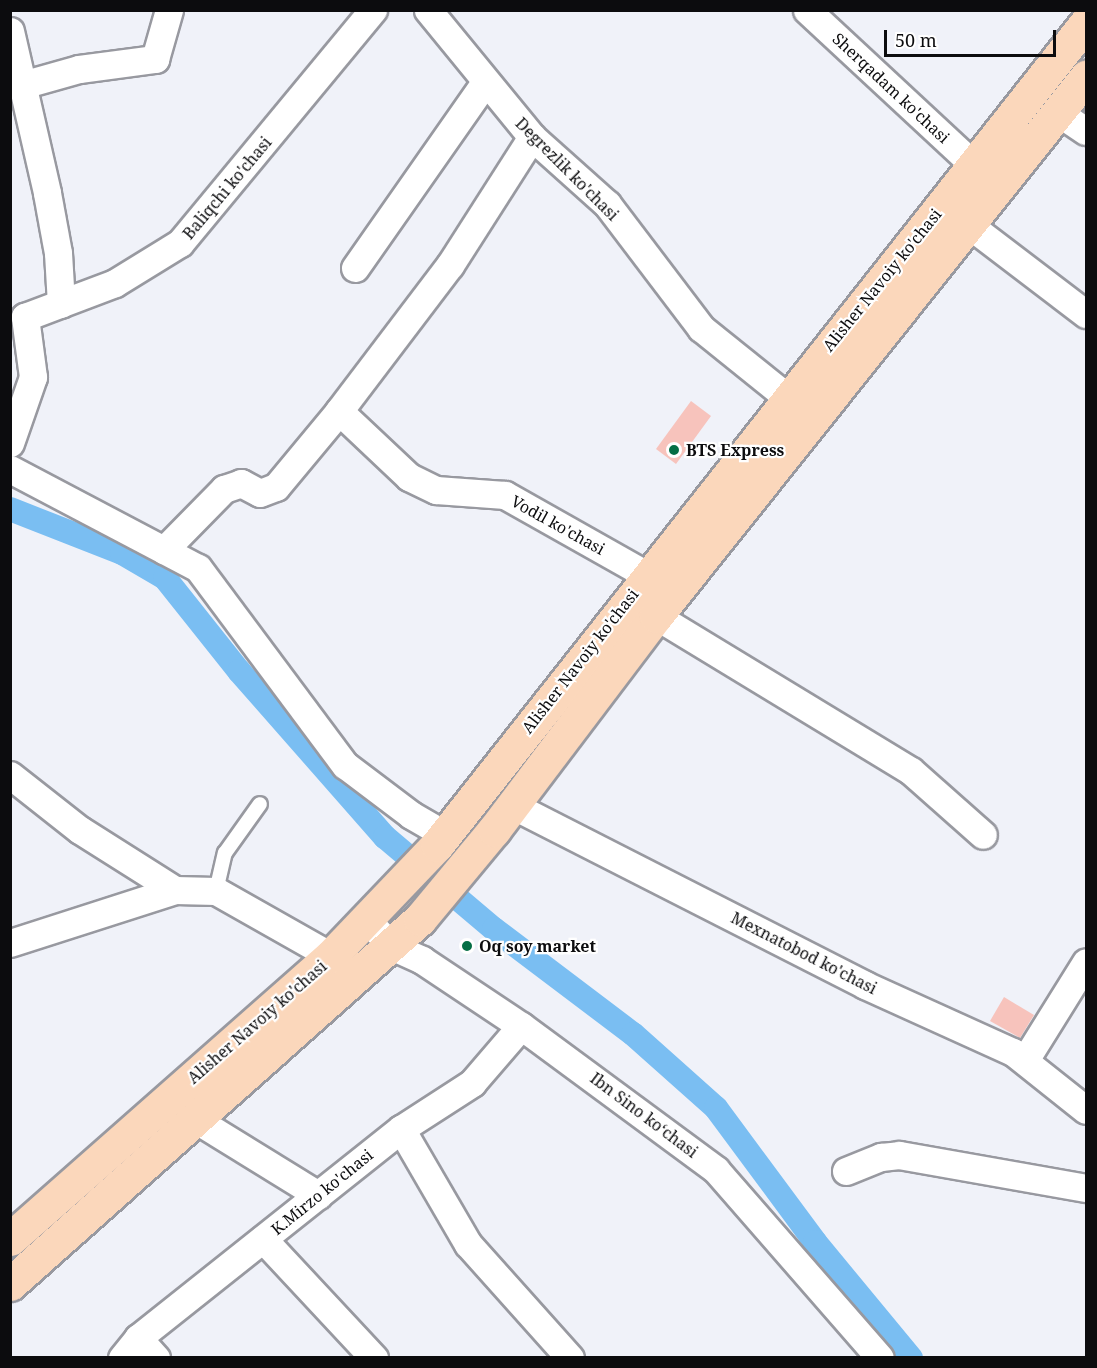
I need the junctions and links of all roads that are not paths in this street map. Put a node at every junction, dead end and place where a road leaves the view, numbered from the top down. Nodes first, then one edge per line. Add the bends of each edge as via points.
1 (169, 10) edge
2 (374, 10) edge
3 (428, 10) edge
4 (807, 10) edge
5 (1086, 23) edge
6 (10, 31) edge
7 (1086, 77) edge
8 (485, 82) junction
9 (22, 85) junction
10 (1059, 113) junction
11 (1086, 131) edge
12 (532, 137) junction
13 (974, 165) junction
14 (969, 225) junction
15 (355, 267) dead end
16 (61, 304) junction
17 (18, 311) edge
18 (1086, 314) edge
19 (788, 398) junction
20 (339, 411) junction
21 (10, 443) edge
22 (10, 470) edge
23 (164, 550) junction
24 (647, 574) junction
25 (656, 616) junction
26 (10, 775) edge
27 (260, 804) dead end
28 (514, 806) junction
29 (983, 835) dead end
30 (441, 840) junction
31 (175, 890) junction
32 (216, 891) junction
33 (368, 921) junction
34 (10, 943) edge
35 (391, 946) junction
36 (331, 956) junction
37 (1086, 962) edge
38 (354, 979) junction
39 (521, 1026) junction
40 (1025, 1060) junction
41 (1086, 1110) edge
42 (195, 1119) junction
43 (401, 1129) junction
44 (846, 1171) dead end
45 (1086, 1188) edge
46 (318, 1195) junction
47 (10, 1239) edge
48 (262, 1239) junction
49 (10, 1284) edge
50 (139, 1351) edge
51 (374, 1358) edge
52 (570, 1358) edge
53 (880, 1358) edge

1 - 9 street via 155,59 80,69
2 - 16 street, Baliqchi ko'chasi via 180,243 115,283
3 - 8 street, Degrezlik ko'chasi
4 - 13 street, Sherqadam ko'chasi
5 - 13 main road, Alisher Navoiy ko'chasi
6 - 9 street
7 - 10 main road, Alisher Navoiy ko'chasi
8 - 12 street, Degrezlik ko'chasi
8 - 15 street
9 - 16 street via 58,253
10 - 11 street
10 - 14 main road, Alisher Navoiy ko'chasi
12 - 19 street, Degrezlik ko'chasi via 607,204 701,328
12 - 20 street via 450,265
13 - 19 main road, Alisher Navoiy ko'chasi
14 - 18 street
14 - 25 main road, Alisher Navoiy ko'chasi
16 - 17 street, Baliqchi ko'chasi
17 - 21 street, Baliqchi ko'chasi via 33,377
19 - 24 main road, Alisher Navoiy ko'chasi
20 - 23 street via 276,487 260,493 241,483 224,489
20 - 24 street, Vodil ko'chasi via 409,477 436,490 505,495
22 - 23 street
23 - 30 street via 198,568 345,765
24 - 30 main road, Alisher Navoiy ko'chasi
25 - 28 main road, Alisher Navoiy ko'chasi
25 - 29 street via 911,771
26 - 31 street via 80,830
27 - 32 lane via 225,854
28 - 35 main road, Alisher Navoiy ko'chasi via 420,919
28 - 40 street, Mexnatobod ko'chasi via 865,985
30 - 33 main road, Alisher Navoiy ko'chasi
31 - 32 street
31 - 34 street
32 - 36 street
33 - 35 street, Ibn Sino ko‘chasi
33 - 36 main road, Alisher Navoiy ko'chasi
35 - 38 main road, Alisher Navoiy ko'chasi
35 - 39 street, Ibn Sino ko‘chasi via 422,960
36 - 38 street
36 - 47 main road, Alisher Navoiy ko'chasi
37 - 40 street
38 - 42 main road, Alisher Navoiy ko'chasi
39 - 43 street, K.Mirzo ko'chasi via 472,1083
39 - 53 street, Ibn Sino ko‘chasi via 716,1170
40 - 41 street, Mexnatobod ko'chasi
42 - 46 street
42 - 49 main road, Alisher Navoiy ko'chasi
43 - 46 street, K.Mirzo ko'chasi
43 - 52 street via 468,1244
44 - 45 street via 881,1157 899,1155
46 - 48 street, K.Mirzo ko'chasi
48 - 50 street, K.Mirzo ko'chasi
48 - 51 street

